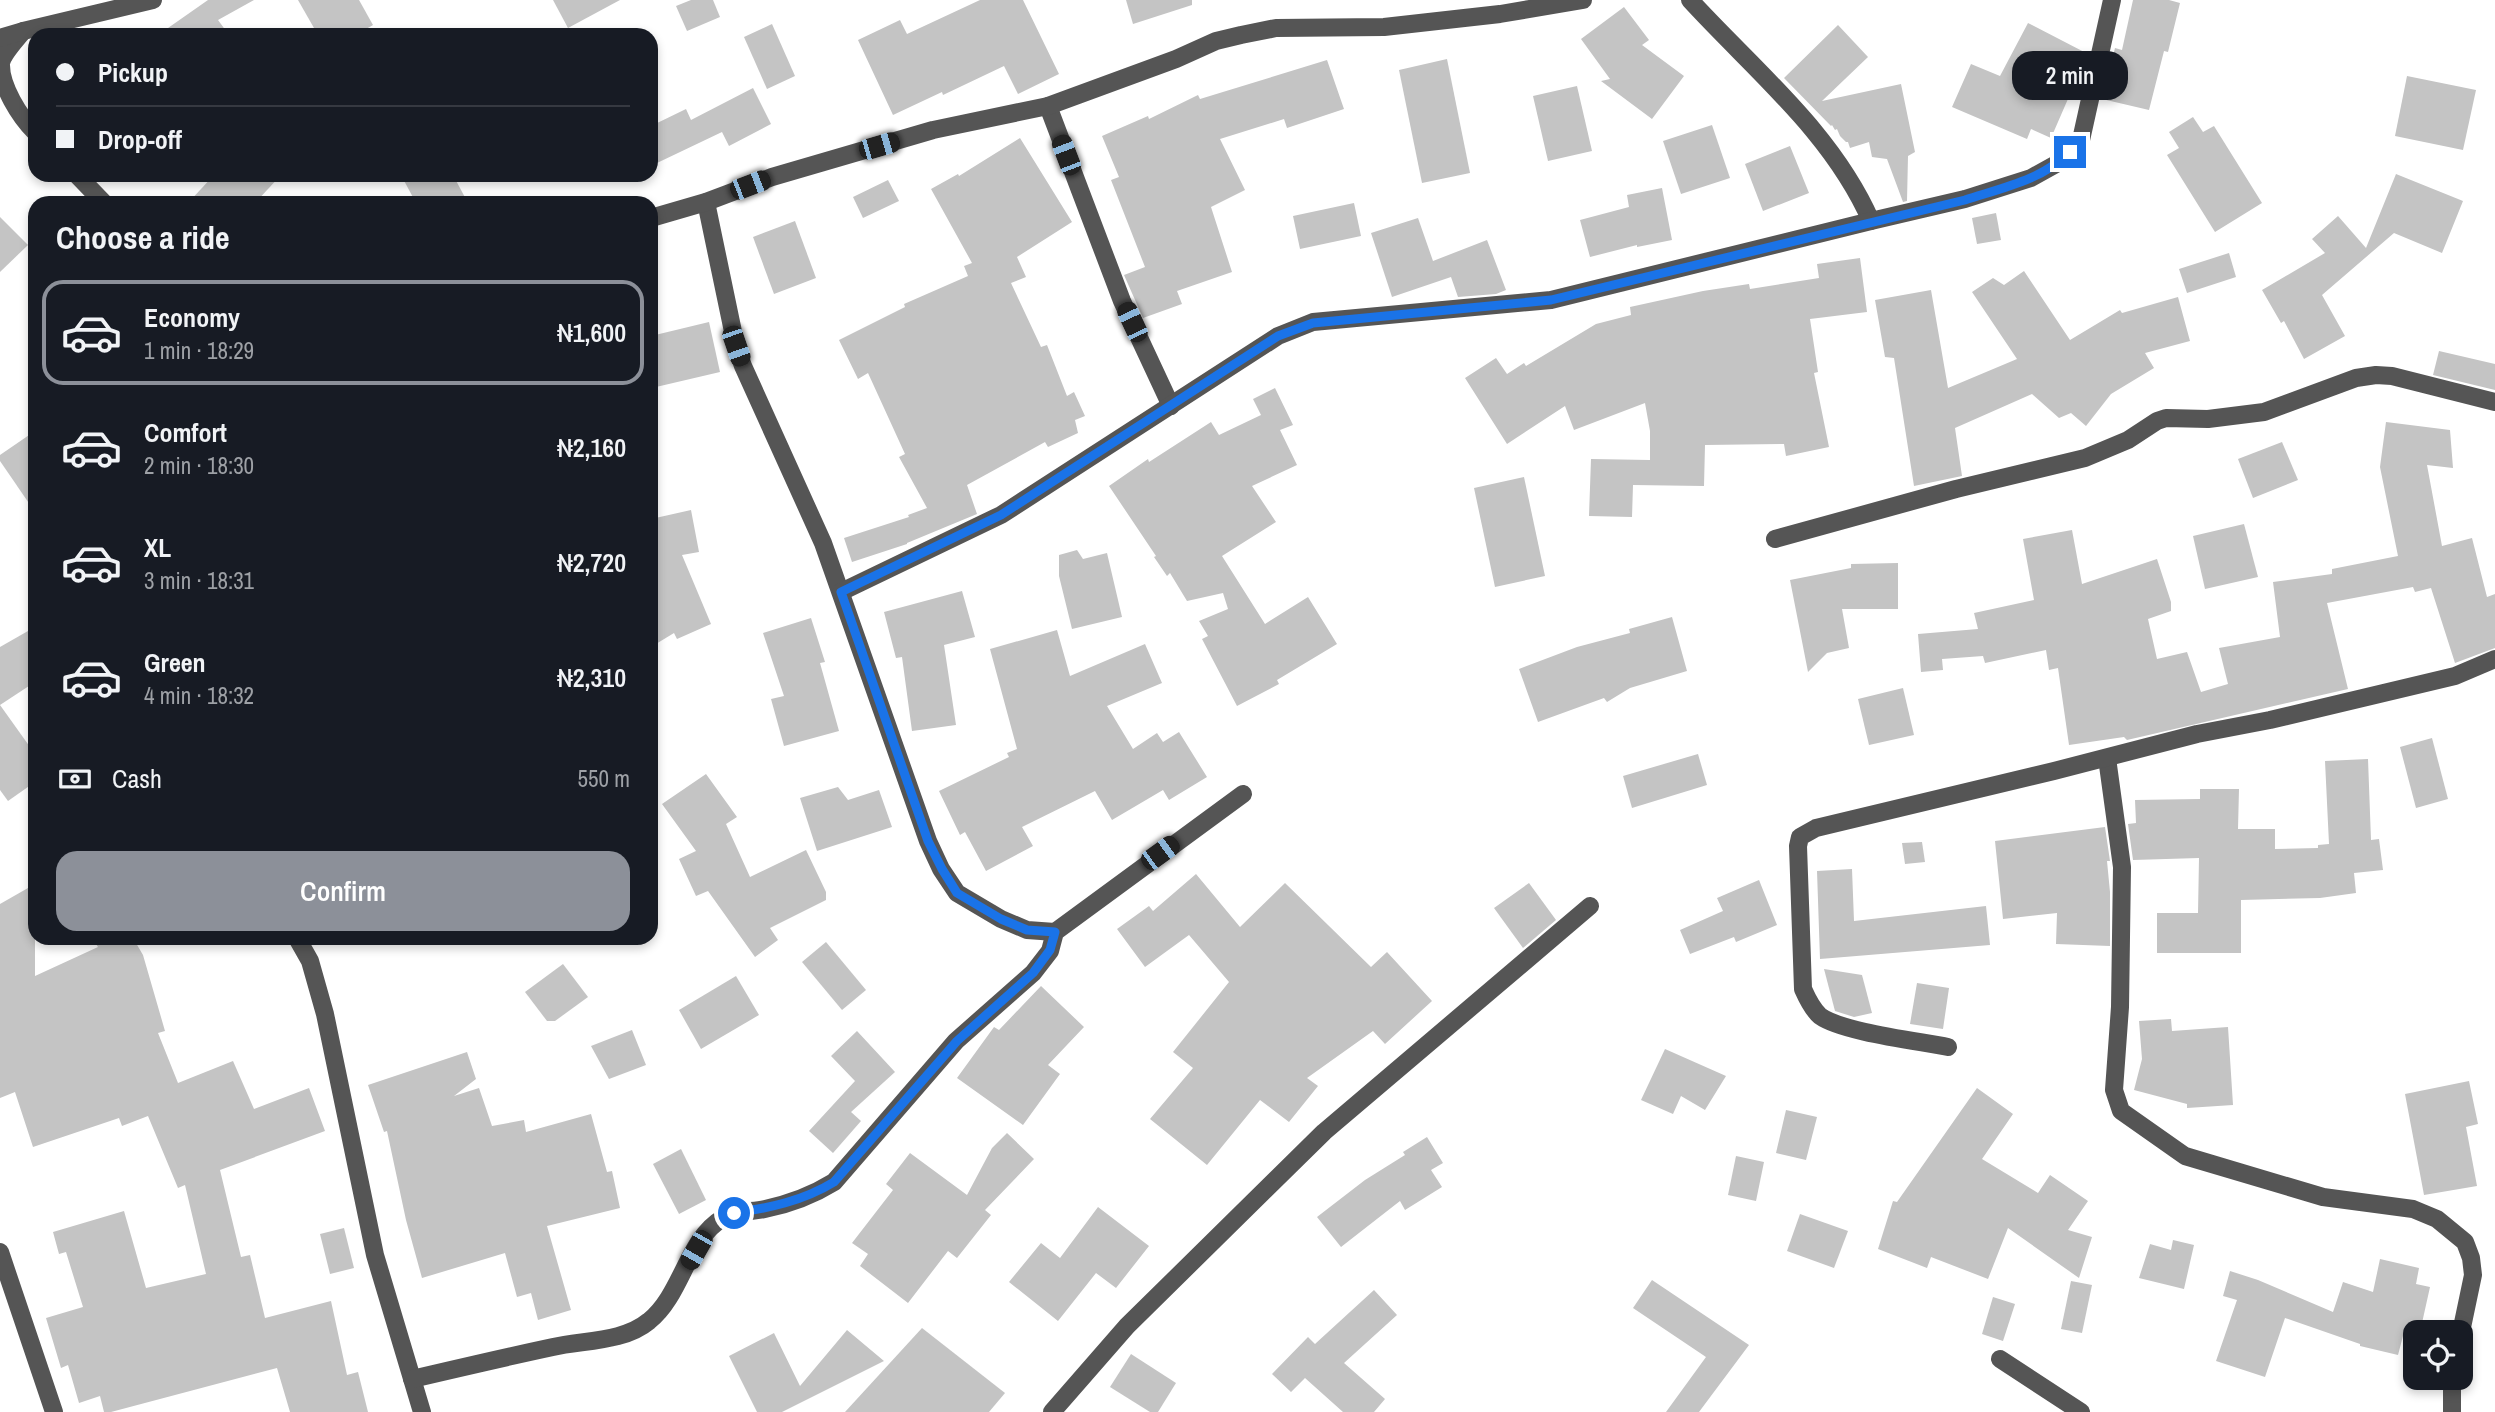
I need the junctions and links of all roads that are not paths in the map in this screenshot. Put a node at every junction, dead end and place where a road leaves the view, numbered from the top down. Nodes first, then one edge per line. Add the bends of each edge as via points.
1 (153, 0) edge
2 (1583, 0) edge
3 (1690, 0) edge
4 (2112, 0) edge
5 (1708, 8) edge
6 (36, 28) edge
7 (28, 30) edge
8 (23, 31) junction
9 (0, 38) edge
10 (1048, 106) junction
11 (28, 123) edge
12 (84, 182) edge
13 (97, 196) edge
14 (706, 202) junction
15 (658, 216) edge
16 (1871, 221) junction
17 (2495, 402) edge
18 (1171, 406) junction
19 (1775, 539) dead end
20 (841, 592) junction
21 (2495, 659) edge
22 (2107, 758) junction
23 (1243, 794) dead end
24 (1590, 906) dead end
25 (1055, 932) junction
26 (301, 945) edge
27 (1948, 1047) dead end
28 (0, 1252) edge
29 (2464, 1320) edge
30 (2000, 1359) dead end
31 (412, 1379) junction
32 (2452, 1390) edge
33 (54, 1412) edge
34 (422, 1412) edge
35 (1052, 1412) edge
36 (2081, 1412) edge
37 (2452, 1412) edge

1 - 6 street
2 - 10 street via 1384,27 1276,28 1216,41
3 - 5 street
4 - 16 street via 2081,140 2059,163 2031,178 1965,200
5 - 16 street via 1815,130
7 - 8 street
8 - 9 street
8 - 11 street via 1,62 12,103
10 - 14 street via 933,130 772,177
10 - 18 street via 1122,302
12 - 13 street
14 - 15 street
14 - 20 street via 736,346
16 - 18 street via 1551,300 1313,323 1278,336
17 - 19 street via 2392,376 2366,376 2264,412 2208,419 2166,418 2085,458
18 - 20 street via 1001,515
20 - 25 street via 928,841 957,893 1027,930
21 - 22 street via 2455,676
22 - 27 street via 1815,828 1800,837 1803,989 1807,1000 1819,1015 1838,1026
22 - 29 street via 2122,867 2114,1090 2121,1111 2185,1156 2323,1198 2413,1209 2437,1219 2465,1242 2471,1258 2473,1275
23 - 25 street
24 - 35 street via 1324,1132 1127,1326
25 - 31 street via 1050,950 1033,973 957,1041 834,1182 799,1199 721,1219 707,1231 663,1308 648,1322 634,1331
26 - 31 street via 325,1014 375,1255
28 - 33 street
30 - 36 street
31 - 34 street
32 - 37 street

